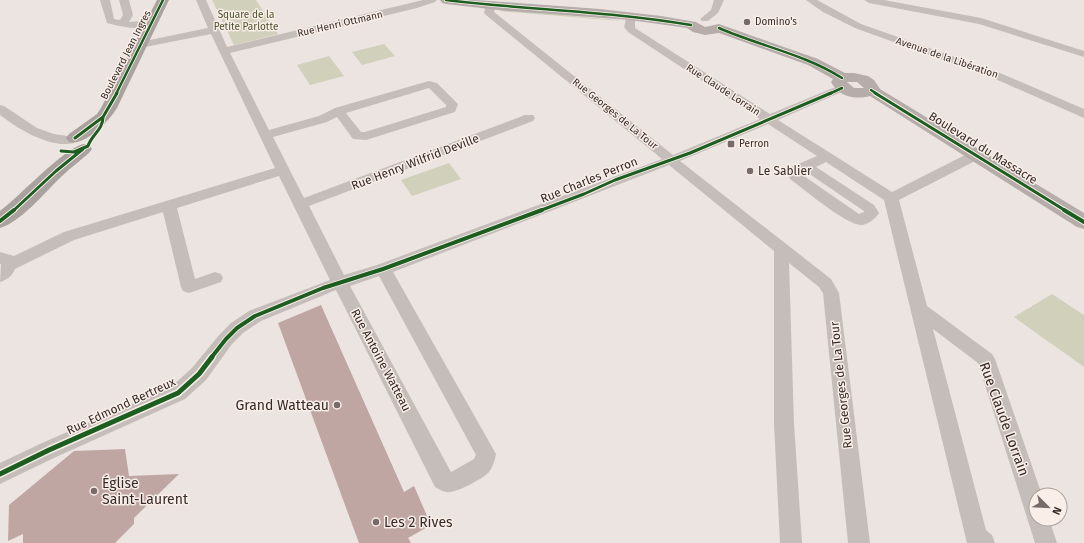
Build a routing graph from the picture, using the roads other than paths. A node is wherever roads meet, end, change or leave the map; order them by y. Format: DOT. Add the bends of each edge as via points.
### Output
graph roads {
  1 [pos="105,0"];
  2 [pos="124,0"];
  3 [pos="163,0"];
  4 [pos="201,0"];
  5 [pos="432,0"];
  6 [pos="446,0"];
  7 [pos="719,0"];
  8 [pos="811,0"];
  9 [pos="869,0"];
  10 [pos="491,6"];
  11 [pos="630,17"];
  12 [pos="705,19"];
  13 [pos="152,22"];
  14 [pos="123,24"];
  15 [pos="692,25"];
  16 [pos="719,28"];
  17 [pos="214,30"];
  18 [pos="140,45"];
  19 [pos="224,51"];
  20 [pos="1084,54"];
  21 [pos="842,83"];
  22 [pos="0,109"];
  23 [pos="339,111"];
  24 [pos="1084,114"];
  25 [pos="529,118"];
  26 [pos="768,120"];
  27 [pos="266,135"];
  28 [pos="73,145"];
  29 [pos="976,155"];
  30 [pos="827,157"];
  31 [pos="671,160"];
  32 [pos="806,166"];
  33 [pos="283,170"];
  34 [pos="891,198"];
  35 [pos="301,204"];
  36 [pos="168,205"];
  37 [pos="2,220"];
  38 [pos="1084,222"];
  39 [pos="782,250"];
  40 [pos="2,264"];
  41 [pos="383,269"];
  42 [pos="215,278"];
  43 [pos="341,283"];
  44 [pos="918,309"];
  45 [pos="0,474"];
  46 [pos="1028,487"];
  47 [pos="1041,527"];
  48 [pos="790,543"];
  49 [pos="859,543"];
  50 [pos="984,543"];
  51 [pos="1046,543"];
  1 -- 14 [label="street" via="110,21"];
  2 -- 14 [label="street" via="128,15"];
  3 -- 13 [label="main road, Boulevard Jean Ingres"];
  4 -- 17 [label="street, Rue Antoine Watteau"];
  5 -- 19 [label="street, Rue Henri Ottmann"];
  6 -- 10 [label="main road"];
  7 -- 12 [label="street" via="715,11"];
  8 -- 24 [label="street, Avenue de la Libération" via="866,29 990,73"];
  9 -- 20 [label="street" via="981,21"];
  10 -- 11 [label="main road"];
  10 -- 31 [label="street, Rue Georges de La Tour" via="489,13"];
  11 -- 15 [label="main road"];
  11 -- 26 [label="street, Rue Claude Lorrain" via="631,30"];
  12 -- 15 [label="main road" via="694,20"];
  12 -- 16 [label="main road" via="716,22"];
  13 -- 14 [label="street" via="136,26"];
  13 -- 18 [label="main road, Boulevard Jean Ingres"];
  15 -- 16 [label="main road" via="699,30 707,31"];
  16 -- 21 [label="main road" via="832,71"];
  17 -- 18 [label="street"];
  17 -- 19 [label="street, Rue Antoine Watteau"];
  18 -- 28 [label="main road, Boulevard Jean Ingres" via="103,117 103,124"];
  19 -- 27 [label="street, Rue Antoine Watteau"];
  21 -- 26 [label="street, Rue Charles Perron"];
  21 -- 29 [label="main road, Boulevard du Massacre" via="857,93 871,90"];
  22 -- 28 [label="street" via="39,134 40,140 45,144"];
  23 -- 23 [label="street" via="357,136 366,136 451,109 452,104 429,84"];
  23 -- 27 [label="street" via="323,120"];
  25 -- 35 [label="street, Rue Henry Wilfrid Deville"];
  26 -- 30 [label="street, Rue Claude Lorrain"];
  26 -- 31 [label="street, Rue Charles Perron"];
  27 -- 33 [label="street, Rue Antoine Watteau"];
  28 -- 37 [label="main road, Boulevard Jean Ingres" via="56,171"];
  29 -- 34 [label="street"];
  29 -- 38 [label="main road, Boulevard du Massacre"];
  30 -- 32 [label="street"];
  30 -- 34 [label="street, Rue Claude Lorrain"];
  31 -- 39 [label="street, Rue Georges de La Tour"];
  31 -- 41 [label="street, Rue Charles Perron"];
  32 -- 32 [label="street" via="794,171 794,176 854,218 862,220 872,213 869,208"];
  33 -- 35 [label="street, Rue Antoine Watteau"];
  33 -- 36 [label="street"];
  34 -- 44 [label="street"];
  35 -- 43 [label="street, Rue Antoine Watteau"];
  36 -- 40 [label="street" via="69,236"];
  36 -- 42 [label="street" via="189,287"];
  39 -- 48 [label="street" via="784,424"];
  39 -- 49 [label="street, Rue Georges de La Tour" via="825,283 831,293"];
  41 -- 43 [label="street, Rue Charles Perron"];
  41 -- 43 [label="street, Rue Antoine Watteau" via="486,454 481,466 453,482 443,480"];
  43 -- 45 [label="street, Rue Edmond Bertreux" via="245,321 226,339 199,374 178,393"];
  44 -- 46 [label="street, Rue Claude Lorrain" via="986,359"];
  44 -- 50 [label="street" via="976,537"];
  47 -- 51 [label="street"];
}
